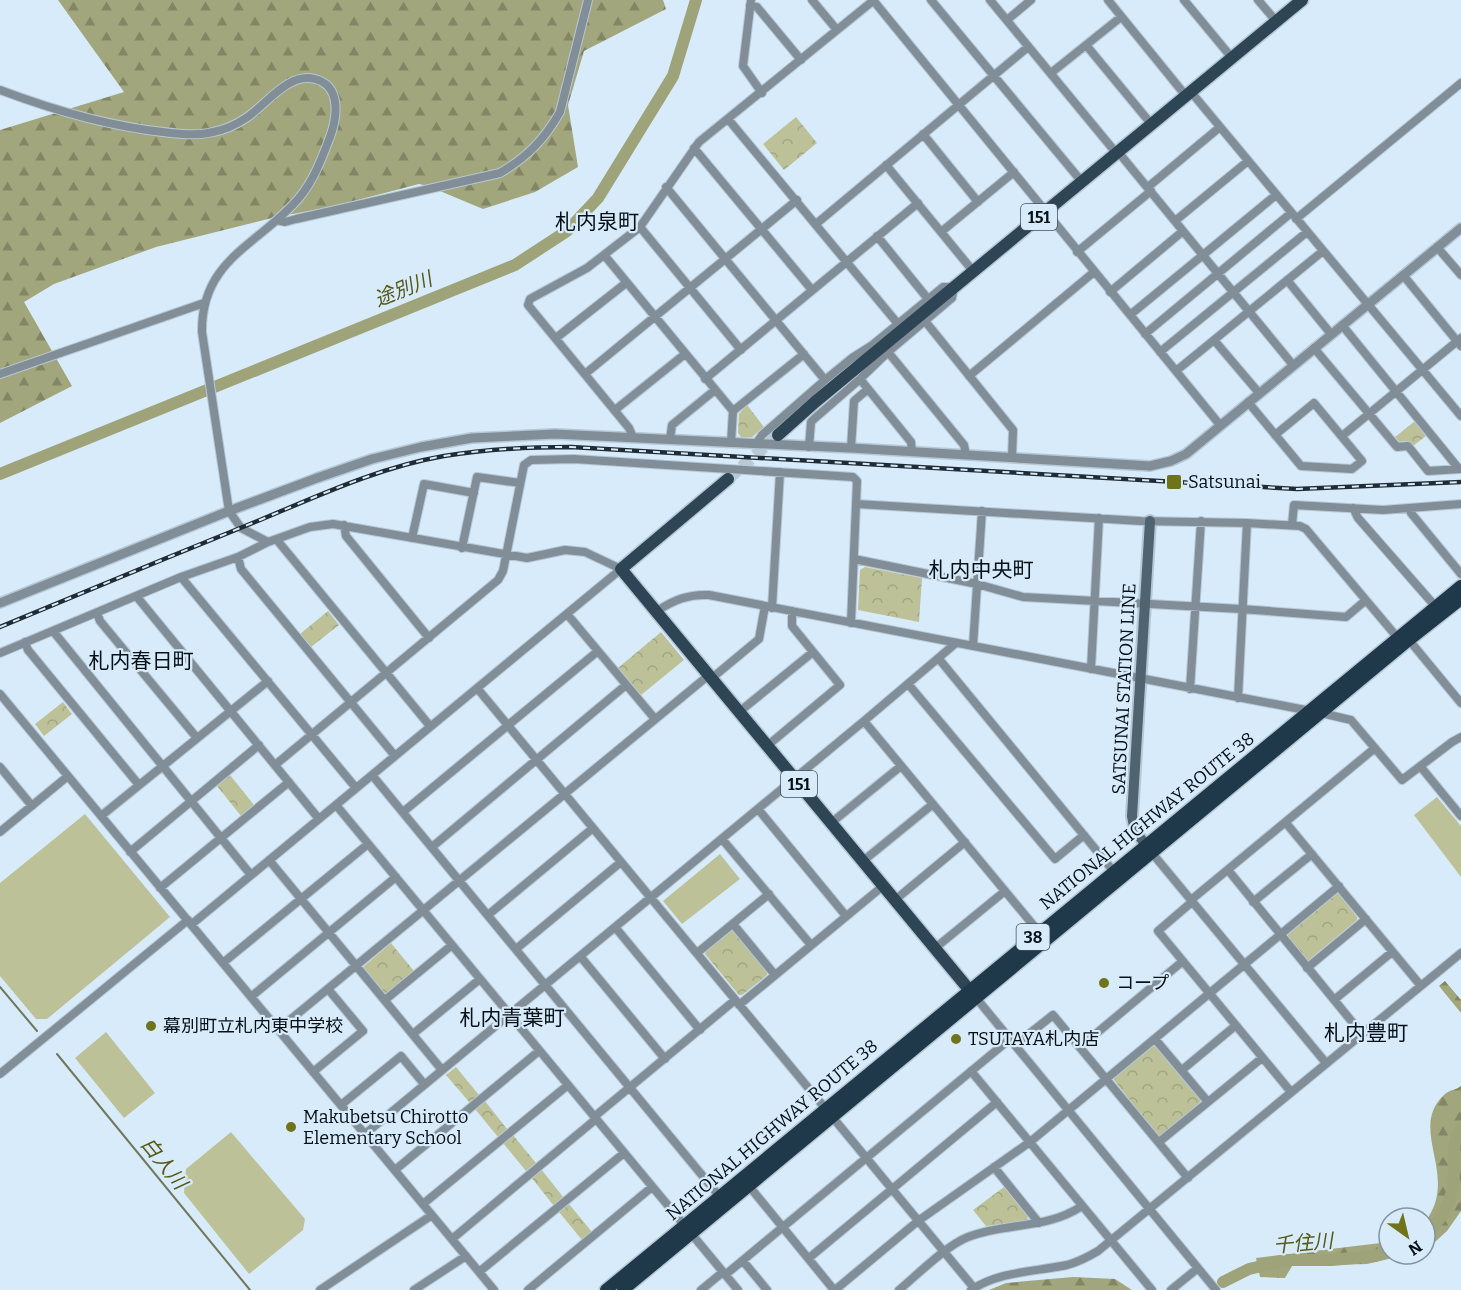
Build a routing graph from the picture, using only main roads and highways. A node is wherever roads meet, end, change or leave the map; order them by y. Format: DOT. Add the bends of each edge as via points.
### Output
graph roads {
  1 [pos="1302,0"];
  2 [pos="778,435"];
  3 [pos="728,479"];
  4 [pos="1150,521"];
  5 [pos="1461,586"];
  6 [pos="1461,599"];
  7 [pos="1403,639"];
  8 [pos="1149,849"];
  9 [pos="1117,875"];
  10 [pos="973,994"];
  11 [pos="829,1113"];
  12 [pos="688,1230"];
  13 [pos="627,1289"];
  14 [pos="606,1290"];
  1 -- 2 [label="main road, 151"];
  3 -- 10 [label="main road, 151" via="621,569"];
  4 -- 8 [label="main road, SATSUNAI STATION LINE" via="1132,816 1135,831"];
  5 -- 7 [label="highway, NATIONAL HIGHWAY ROUTE 38 / 38"];
  6 -- 7 [label="highway, NATIONAL HIGHWAY ROUTE 38 / 38"];
  7 -- 8 [label="highway, NATIONAL HIGHWAY ROUTE 38 / 38" via="1308,711"];
  7 -- 8 [label="highway, NATIONAL HIGHWAY ROUTE 38 / 38" via="1322,713"];
  8 -- 9 [label="highway, NATIONAL HIGHWAY ROUTE 38 / 38"];
  9 -- 10 [label="highway, NATIONAL HIGHWAY ROUTE 38 / 38"];
  9 -- 10 [label="highway, NATIONAL HIGHWAY ROUTE 38 / 38" via="1039,933"];
  10 -- 11 [label="highway, NATIONAL HIGHWAY ROUTE 38 / 38"];
  11 -- 12 [label="highway, NATIONAL HIGHWAY ROUTE 38 / 38" via="749,1186"];
  11 -- 12 [label="highway, NATIONAL HIGHWAY ROUTE 38 / 38" via="720,1197"];
  12 -- 13 [label="highway, NATIONAL HIGHWAY ROUTE 38 / 38"];
  12 -- 14 [label="highway, NATIONAL HIGHWAY ROUTE 38 / 38"];
}
